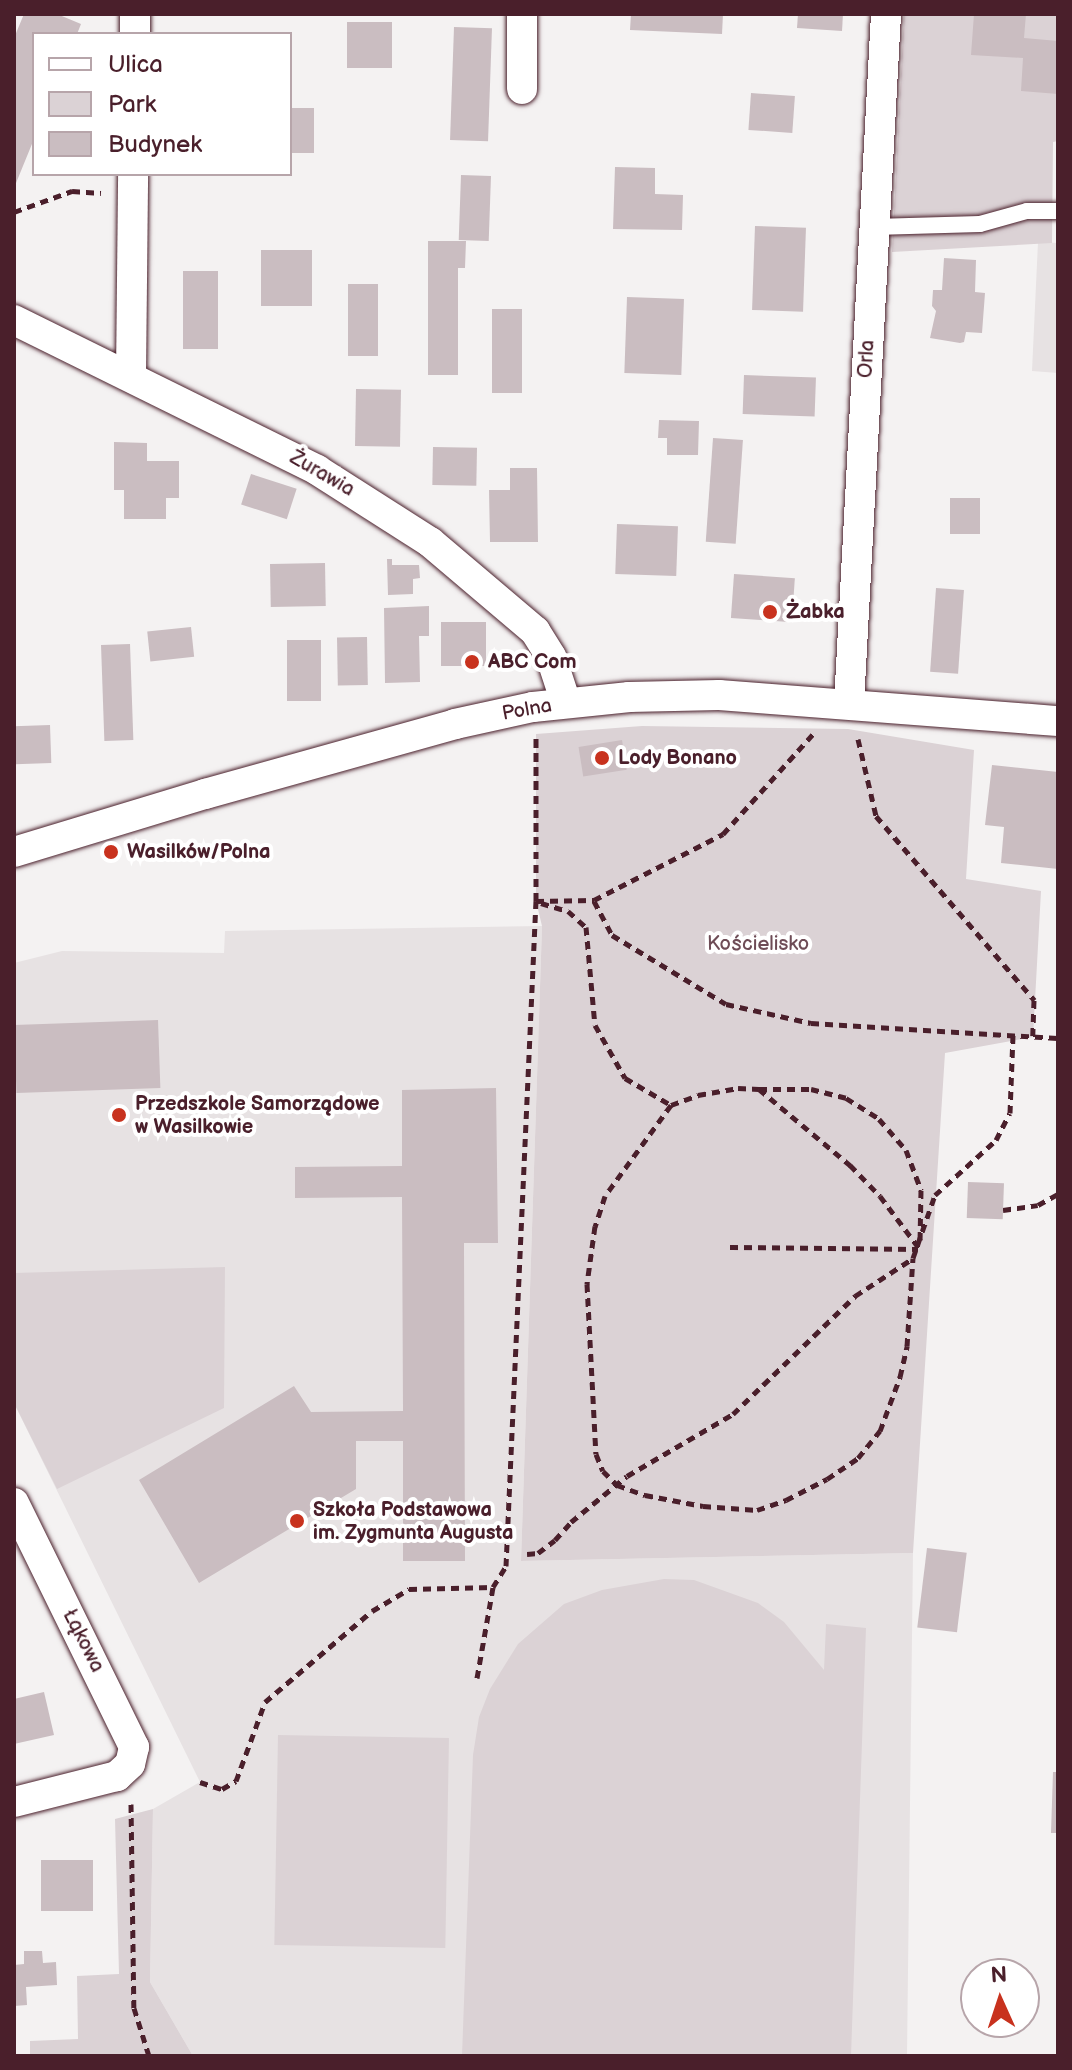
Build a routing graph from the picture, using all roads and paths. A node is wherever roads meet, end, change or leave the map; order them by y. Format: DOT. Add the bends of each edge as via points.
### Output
graph roads {
  1 [pos="522,14"];
  2 [pos="886,14"];
  3 [pos="522,89"];
  4 [pos="133,185"];
  5 [pos="1058,211"];
  6 [pos="14,212"];
  7 [pos="874,227"];
  8 [pos="14,320"];
  9 [pos="131,376"];
  10 [pos="566,703"];
  11 [pos="849,704"];
  12 [pos="496,715"];
  13 [pos="1058,721"];
  14 [pos="825,724"];
  15 [pos="854,735"];
  16 [pos="14,852"];
  17 [pos="594,900"];
  18 [pos="536,901"];
  19 [pos="1013,1035"];
  20 [pos="1033,1037"];
  21 [pos="1058,1038"];
  22 [pos="759,1089"];
  23 [pos="671,1105"];
  24 [pos="1058,1194"];
  25 [pos="1003,1210"];
  26 [pos="730,1247"];
  27 [pos="919,1249"];
  28 [pos="913,1258"];
  29 [pos="617,1485"];
  30 [pos="14,1503"];
  31 [pos="527,1554"];
  32 [pos="493,1587"];
  33 [pos="477,1678"];
  34 [pos="117,1776"];
  35 [pos="200,1782"];
  36 [pos="14,1802"];
  37 [pos="149,2056"];
  1 -- 3 [label="street"];
  2 -- 7 [label="street, Orla"];
  4 -- 6 [label="path" via="72,191"];
  4 -- 9 [label="street"];
  5 -- 7 [label="lane" via="1027,211 980,224"];
  7 -- 11 [label="street, Orla"];
  8 -- 9 [label="street, Żurawia"];
  9 -- 10 [label="street, Żurawia" via="317,470 430,542 535,631 551,657"];
  10 -- 11 [label="street, Polna" via="679,694"];
  10 -- 12 [label="street, Polna"];
  11 -- 13 [label="street, Polna"];
  12 -- 16 [label="street, Polna"];
  12 -- 18 [label="path" via="498,738 536,734"];
  14 -- 17 [label="path" via="723,834"];
  15 -- 20 [label="path" via="860,740 876,816 1034,1000"];
  17 -- 18 [label="path"];
  17 -- 19 [label="path" via="612,935 726,1004 811,1023"];
  18 -- 23 [label="path" via="568,911 586,927 595,1025 625,1078"];
  18 -- 32 [label="path" via="506,1566"];
  19 -- 20 [label="path"];
  19 -- 27 [label="path" via="1010,1113 996,1140 935,1195"];
  20 -- 21 [label="path"];
  22 -- 23 [label="path" via="698,1095"];
  22 -- 27 [label="path" via="850,1165"];
  22 -- 27 [label="path" via="811,1089 846,1098 879,1119 906,1150 921,1190"];
  23 -- 29 [label="path" via="605,1196 590,1256 596,1454"];
  24 -- 25 [label="path" via="1038,1205"];
  26 -- 27 [label="path"];
  27 -- 28 [label="path"];
  28 -- 29 [label="path" via="855,1296 733,1414"];
  28 -- 29 [label="path" via="900,1377 880,1431 858,1458 808,1490 757,1510 703,1506"];
  29 -- 31 [label="path" via="555,1540 538,1553"];
  30 -- 34 [label="street, Łąkowa" via="132,1739 130,1764"];
  32 -- 33 [label="path"];
  32 -- 35 [label="path" via="409,1589 372,1611 265,1702 236,1781 222,1789"];
  34 -- 36 [label="street"];
  34 -- 37 [label="path" via="131,1795 134,2008"];
}
